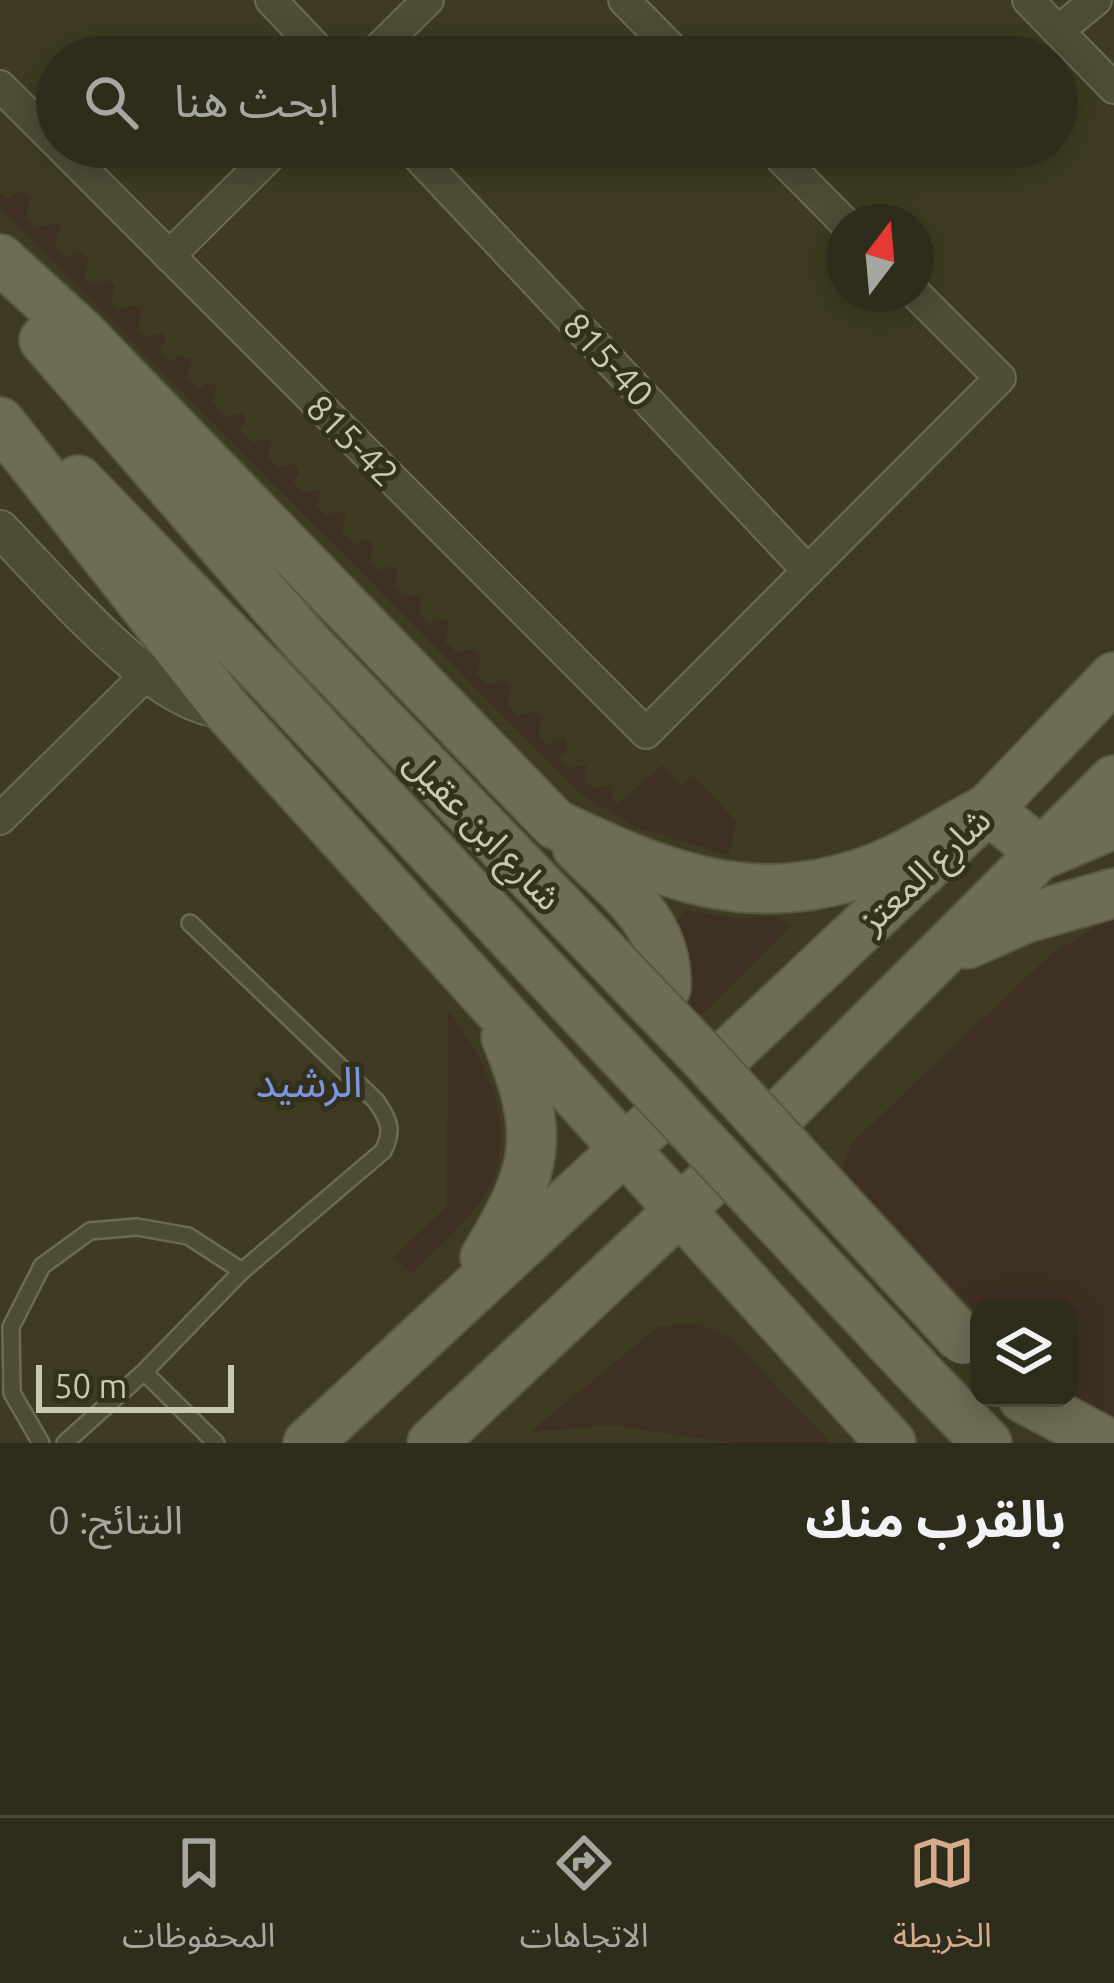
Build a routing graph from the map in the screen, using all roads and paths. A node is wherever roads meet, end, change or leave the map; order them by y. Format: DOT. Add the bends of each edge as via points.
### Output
graph roads {
  1 [pos="271,0"];
  2 [pos="428,0"];
  3 [pos="624,0"];
  4 [pos="1028,0"];
  5 [pos="1096,0"];
  6 [pos="1058,31"];
  7 [pos="305,36"];
  8 [pos="391,36"];
  9 [pos="659,36"];
  10 [pos="1063,36"];
  11 [pos="1078,51"];
  12 [pos="0,86"];
  13 [pos="1114,88"];
  14 [pos="36,122"];
  15 [pos="82,168"];
  16 [pos="258,168"];
  17 [pos="430,168"];
  18 [pos="791,168"];
  19 [pos="826,204"];
  20 [pos="169,256"];
  21 [pos="0,259"];
  22 [pos="0,291"];
  23 [pos="934,312"];
  24 [pos="0,398"];
  25 [pos="0,422"];
  26 [pos="0,529"];
  27 [pos="808,571"];
  28 [pos="146,675"];
  29 [pos="1114,677"];
  30 [pos="226,710"];
  31 [pos="1114,781"];
  32 [pos="988,808"];
  33 [pos="0,819"];
  34 [pos="555,824"];
  35 [pos="1114,824"];
  36 [pos="1043,854"];
  37 [pos="1114,893"];
  38 [pos="190,923"];
  39 [pos="946,953"];
  40 [pos="666,988"];
  41 [pos="495,1010"];
  42 [pos="597,1052"];
  43 [pos="728,1054"];
  44 [pos="782,1113"];
  45 [pos="658,1117"];
  46 [pos="621,1151"];
  47 [pos="715,1177"];
  48 [pos="678,1213"];
  49 [pos="242,1271"];
  50 [pos="455,1306"];
  51 [pos="970,1348"];
  52 [pos="144,1372"];
  53 [pos="1028,1407"];
  54 [pos="1038,1407"];
  55 [pos="40,1443"];
  56 [pos="65,1443"];
  57 [pos="216,1443"];
  58 [pos="308,1443"];
  59 [pos="432,1443"];
  60 [pos="891,1443"];
  61 [pos="987,1443"];
  62 [pos="1060,1443"];
  63 [pos="1108,1443"];
  1 -- 7 [label="street"];
  2 -- 8 [label="street"];
  3 -- 9 [label="street"];
  4 -- 6 [label="street"];
  5 -- 6 [label="street"];
  6 -- 10 [label="street"];
  11 -- 13 [label="street"];
  12 -- 14 [label="street, 815-42"];
  15 -- 20 [label="street, 815-42"];
  16 -- 20 [label="street"];
  17 -- 27 [label="street, 815-40"];
  18 -- 19 [label="street"];
  20 -- 27 [label="street, 815-42" via="646,733"];
  21 -- 34 [label="main road"];
  22 -- 51 [label="main road, شارع ابن عقيل, bridge" via="308,644"];
  23 -- 27 [label="street" via="1000,378"];
  24 -- 61 [label="main road, شارع ابن عقيل, bridge"];
  25 -- 30 [label="main road"];
  26 -- 28 [label="street"];
  28 -- 30 [label="street" via="192,705"];
  28 -- 33 [label="street"];
  29 -- 32 [label="main road, شارع المعتز"];
  30 -- 41 [label="main road"];
  31 -- 36 [label="main road, شارع المعتز"];
  32 -- 34 [label="main road" via="868,871 759,890 650,870"];
  32 -- 36 [label="main road"];
  32 -- 43 [label="main road, شارع المعتز"];
  34 -- 40 [label="main road" via="652,923 667,956"];
  35 -- 36 [label="main road"];
  36 -- 39 [label="main road, شارع المعتز"];
  37 -- 39 [label="main road" via="1026,918"];
  38 -- 49 [label="lane" via="389,1120 383,1151"];
  39 -- 44 [label="main road, شارع المعتز"];
  41 -- 42 [label="main road" via="566,1052"];
  41 -- 46 [label="main road"];
  41 -- 50 [label="main road" via="526,1087 532,1150 526,1186"];
  45 -- 46 [label="main road"];
  46 -- 48 [label="main road"];
  46 -- 50 [label="main road"];
  47 -- 48 [label="main road"];
  48 -- 59 [label="main road"];
  48 -- 60 [label="main road"];
  49 -- 52 [label="lane"];
  49 -- 55 [label="lane" via="188,1236 137,1226 90,1231 42,1266 10,1328 12,1393"];
  50 -- 58 [label="main road"];
  52 -- 56 [label="lane"];
  52 -- 57 [label="lane"];
  53 -- 62 [label="main road"];
  54 -- 63 [label="main road"];
}
